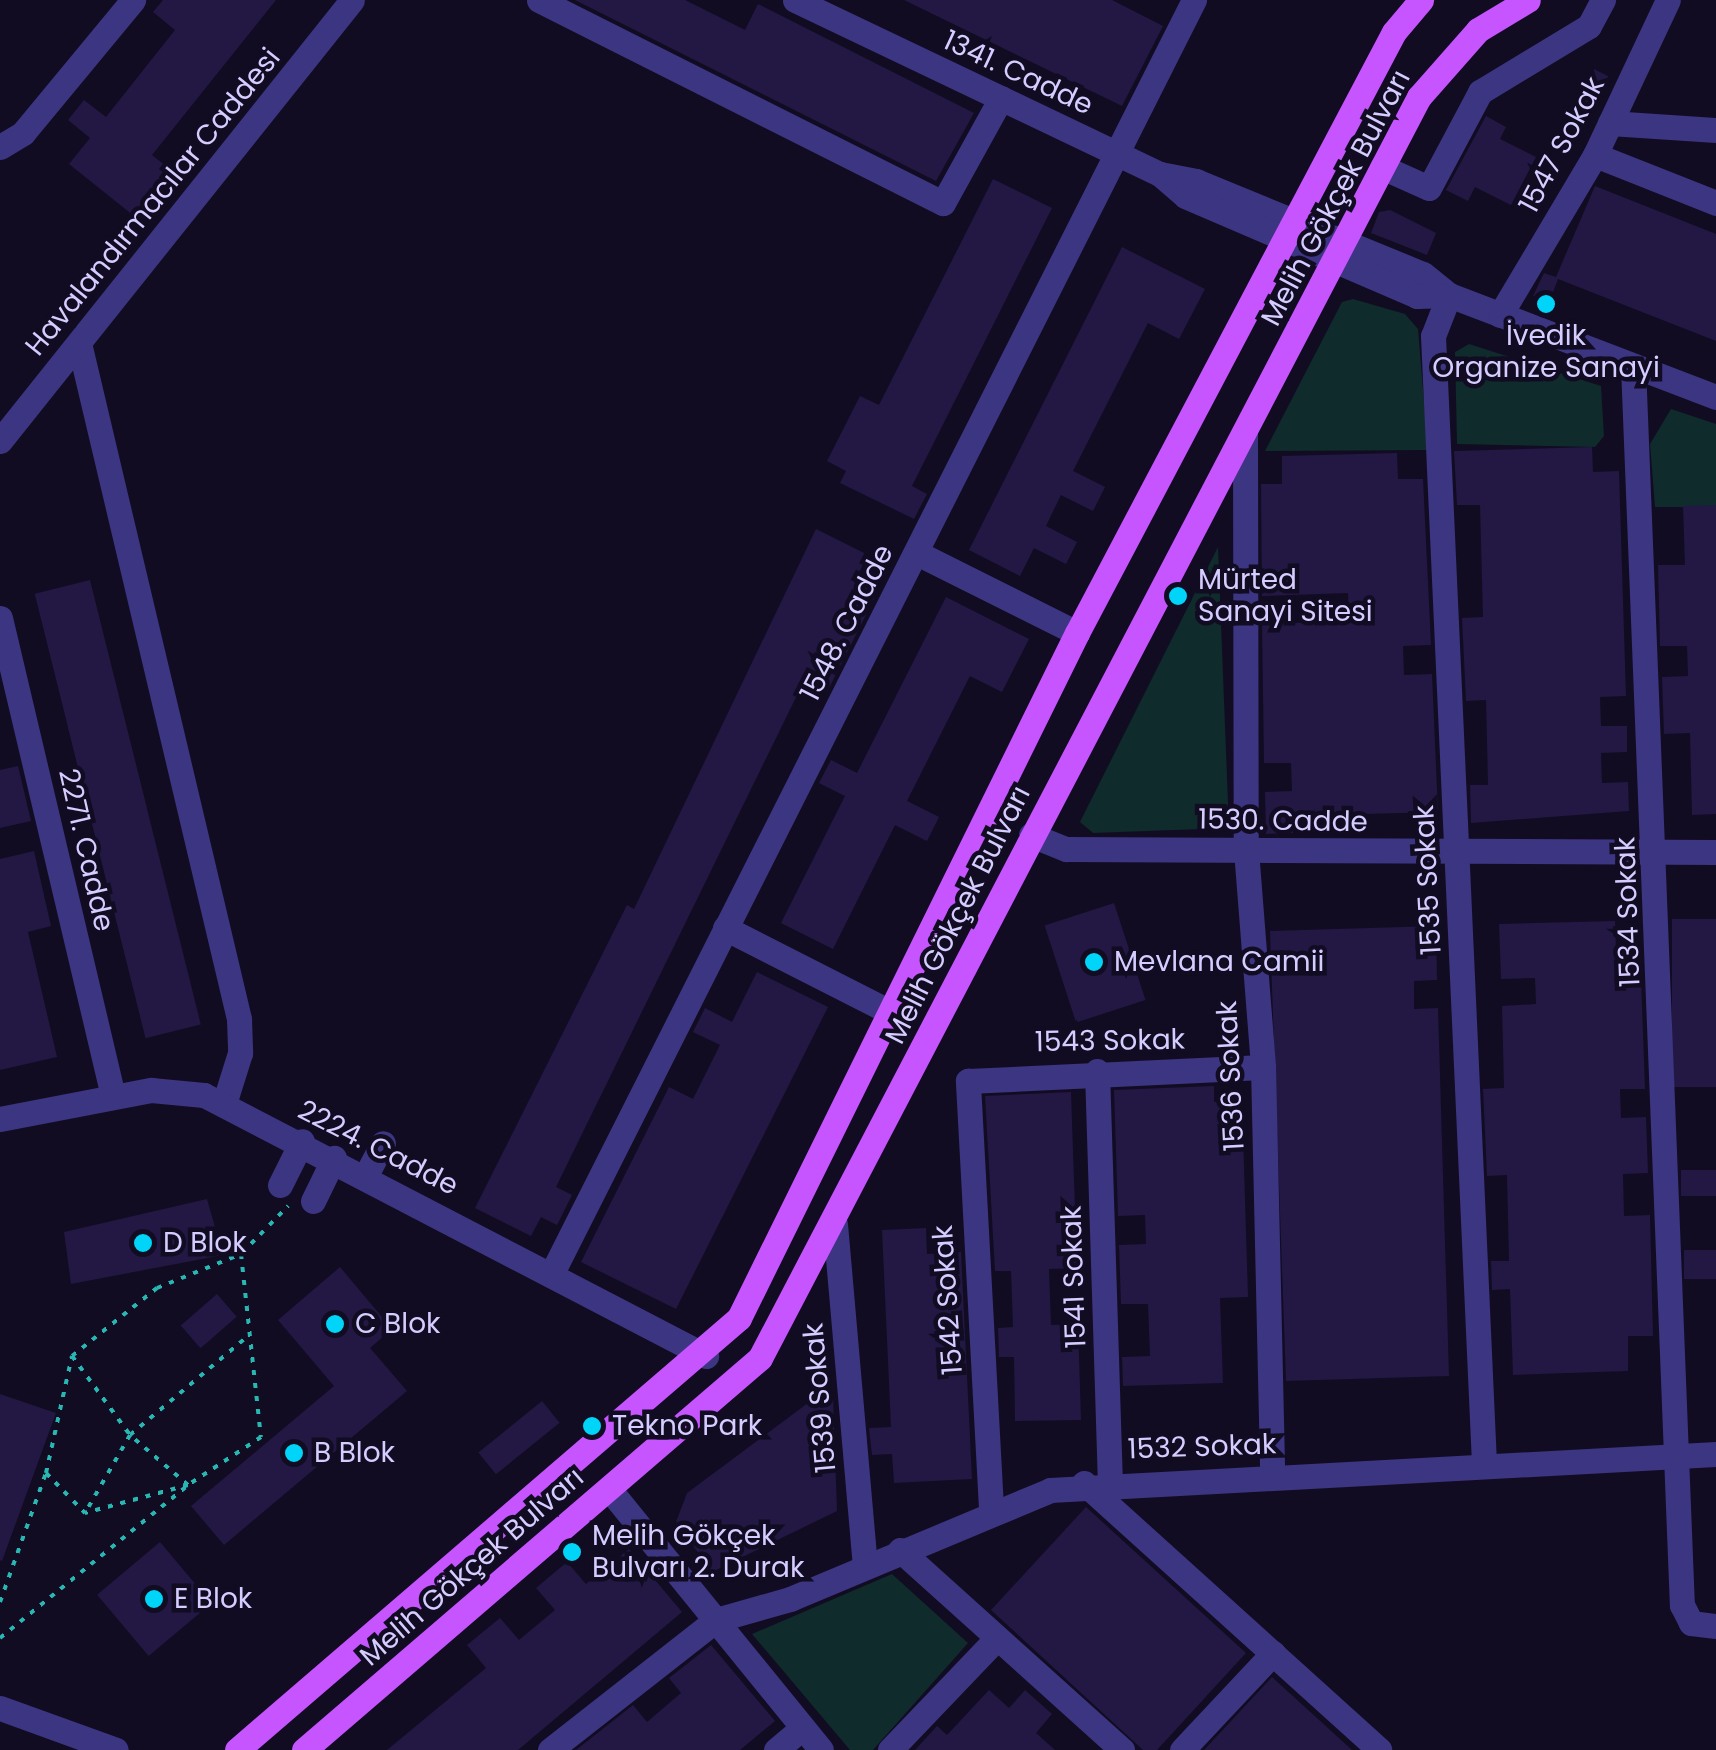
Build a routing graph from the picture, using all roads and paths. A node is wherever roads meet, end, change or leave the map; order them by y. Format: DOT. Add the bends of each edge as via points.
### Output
graph roads {
  1 [pos="133,0"];
  2 [pos="352,0"];
  3 [pos="539,0"];
  4 [pos="795,0"];
  5 [pos="1194,0"];
  6 [pos="1421,0"];
  7 [pos="1528,0"];
  8 [pos="1603,0"];
  9 [pos="1668,0"];
  10 [pos="842,10"];
  11 [pos="1001,98"];
  12 [pos="1610,123"];
  13 [pos="1716,130"];
  14 [pos="0,147"];
  15 [pos="1116,153"];
  16 [pos="1596,155"];
  17 [pos="1382,166"];
  18 [pos="1716,203"];
  19 [pos="1288,230"];
  20 [pos="1338,251"];
  21 [pos="1449,295"];
  22 [pos="1500,315"];
  23 [pos="78,342"];
  24 [pos="1633,366"];
  25 [pos="1716,397"];
  26 [pos="1244,435"];
  27 [pos="0,441"];
  28 [pos="917,553"];
  29 [pos="0,618"];
  30 [pos="1078,633"];
  31 [pos="1031,835"];
  32 [pos="1246,850"];
  33 [pos="1656,852"];
  34 [pos="1716,852"];
  35 [pos="1457,853"];
  36 [pos="725,928"];
  37 [pos="894,1014"];
  38 [pos="1263,1067"];
  39 [pos="1097,1071"];
  40 [pos="964,1088"];
  41 [pos="113,1096"];
  42 [pos="224,1104"];
  43 [pos="0,1119"];
  44 [pos="302,1141"];
  45 [pos="383,1143"];
  46 [pos="334,1158"];
  47 [pos="366,1174"];
  48 [pos="280,1186"];
  49 [pos="312,1201"];
  50 [pos="835,1224"];
  51 [pos="552,1273"];
  52 [pos="248,1336"];
  53 [pos="72,1356"];
  54 [pos="706,1356"];
  55 [pos="130,1435"];
  56 [pos="1716,1454"];
  57 [pos="1677,1456"];
  58 [pos="1484,1466"];
  59 [pos="46,1473"];
  60 [pos="1272,1475"];
  61 [pos="1097,1481"];
  62 [pos="188,1485"];
  63 [pos="608,1489"];
  64 [pos="991,1508"];
  65 [pos="84,1513"];
  66 [pos="900,1550"];
  67 [pos="865,1566"];
  68 [pos="0,1602"];
  69 [pos="716,1620"];
  70 [pos="1716,1626"];
  71 [pos="0,1638"];
  72 [pos="994,1640"];
  73 [pos="1273,1654"];
  74 [pos="0,1708"];
  75 [pos="801,1728"];
  76 [pos="116,1750"];
  77 [pos="237,1750"];
  78 [pos="304,1750"];
  79 [pos="550,1750"];
  80 [pos="776,1750"];
  81 [pos="821,1750"];
  82 [pos="890,1750"];
  83 [pos="1122,1750"];
  84 [pos="1182,1750"];
  85 [pos="1379,1750"];
  1 -- 14 [label="street" via="22,133"];
  2 -- 23 [label="street, Havalandırmacılar Caddesi"];
  3 -- 11 [label="street" via="943,203"];
  4 -- 10 [label="street, 1341. Cadde"];
  5 -- 15 [label="street, 1548. Cadde"];
  6 -- 19 [label="main road, Melih Gökçek Bulvarı" via="1394,32"];
  7 -- 17 [label="main road, Melih Gökçek Bulvarı" via="1455,52"];
  8 -- 17 [label="street" via="1589,26 1480,92 1428,188"];
  9 -- 12 [label="street, 1547 Sokak"];
  10 -- 11 [label="street, 1341. Cadde"];
  11 -- 15 [label="street, 1341. Cadde"];
  12 -- 13 [label="street"];
  12 -- 16 [label="street, 1547 Sokak"];
  15 -- 19 [label="street, 1341. Cadde"];
  15 -- 28 [label="street, 1548. Cadde"];
  16 -- 18 [label="street"];
  16 -- 22 [label="street, 1547 Sokak"];
  17 -- 20 [label="main road, Melih Gökçek Bulvarı"];
  19 -- 20 [label="street, 1341. Cadde"];
  19 -- 30 [label="main road, Melih Gökçek Bulvarı"];
  20 -- 21 [label="street, 1341. Cadde"];
  20 -- 26 [label="main road, Melih Gökçek Bulvarı"];
  21 -- 22 [label="street, 1341. Cadde"];
  21 -- 35 [label="street, 1535 Sokak" via="1433,336"];
  22 -- 24 [label="street, 1341. Cadde"];
  23 -- 27 [label="street, Havalandırmacılar Caddesi"];
  23 -- 42 [label="street" via="239,1020 240,1053"];
  24 -- 25 [label="street, 1341. Cadde"];
  24 -- 33 [label="street, 1534 Sokak"];
  26 -- 31 [label="main road, Melih Gökçek Bulvarı"];
  26 -- 32 [label="street, 1536 Sokak"];
  28 -- 30 [label="street"];
  28 -- 36 [label="street, 1548. Cadde"];
  29 -- 41 [label="street, 2271. Cadde"];
  30 -- 37 [label="main road, Melih Gökçek Bulvarı"];
  31 -- 32 [label="street, 1530. Cadde" via="1066,849"];
  31 -- 50 [label="main road, Melih Gökçek Bulvarı"];
  32 -- 35 [label="street, 1530. Cadde"];
  32 -- 38 [label="street, 1536 Sokak"];
  33 -- 34 [label="street, 1530. Cadde"];
  33 -- 35 [label="street, 1530. Cadde"];
  33 -- 57 [label="street, 1534 Sokak"];
  35 -- 58 [label="street, 1535 Sokak"];
  36 -- 37 [label="street"];
  36 -- 51 [label="street, 1548. Cadde"];
  37 -- 54 [label="main road, Melih Gökçek Bulvarı" via="739,1318"];
  38 -- 39 [label="street, 1543 Sokak"];
  38 -- 60 [label="street, 1536 Sokak"];
  39 -- 40 [label="street, 1543 Sokak" via="980,1074"];
  39 -- 61 [label="street, 1541 Sokak"];
  40 -- 64 [label="street, 1542 Sokak"];
  41 -- 42 [label="street, 2224. Cadde" via="179,1089"];
  41 -- 43 [label="street, 2224. Cadde"];
  42 -- 44 [label="street, 2224. Cadde"];
  44 -- 46 [label="street, 2224. Cadde"];
  44 -- 48 [label="street"];
  45 -- 47 [label="street"];
  46 -- 47 [label="street, 2224. Cadde"];
  46 -- 49 [label="street"];
  47 -- 51 [label="street, 2224. Cadde"];
  50 -- 63 [label="main road, Melih Gökçek Bulvarı" via="760,1358"];
  50 -- 67 [label="street, 1539 Sokak"];
  51 -- 54 [label="street, 2224. Cadde"];
  52 -- 53 [label="path" via="241,1254 157,1288"];
  52 -- 55 [label="path"];
  52 -- 62 [label="path" via="260,1437"];
  53 -- 55 [label="path"];
  53 -- 59 [label="path"];
  54 -- 77 [label="main road, Melih Gökçek Bulvarı"];
  55 -- 62 [label="path"];
  55 -- 65 [label="path"];
  56 -- 57 [label="street, 1532 Sokak"];
  57 -- 58 [label="street, 1532 Sokak"];
  57 -- 70 [label="street, 1534 Sokak" via="1683,1612 1696,1625"];
  58 -- 60 [label="street, 1532 Sokak"];
  59 -- 65 [label="path"];
  59 -- 68 [label="path"];
  60 -- 61 [label="street, 1532 Sokak"];
  61 -- 64 [label="street, 1532 Sokak"];
  61 -- 73 [label="street"];
  62 -- 65 [label="path"];
  62 -- 71 [label="path"];
  63 -- 69 [label="street"];
  63 -- 78 [label="main road, Melih Gökçek Bulvarı"];
  64 -- 66 [label="street, 1532 Sokak"];
  66 -- 67 [label="street, 1532 Sokak"];
  66 -- 72 [label="street"];
  67 -- 69 [label="street, 1532 Sokak"];
  69 -- 75 [label="street"];
  69 -- 79 [label="street, 1532 Sokak"];
  72 -- 82 [label="street"];
  72 -- 83 [label="street"];
  73 -- 84 [label="street"];
  73 -- 85 [label="street"];
  74 -- 76 [label="street"];
  75 -- 80 [label="street"];
  75 -- 81 [label="street"];
}
